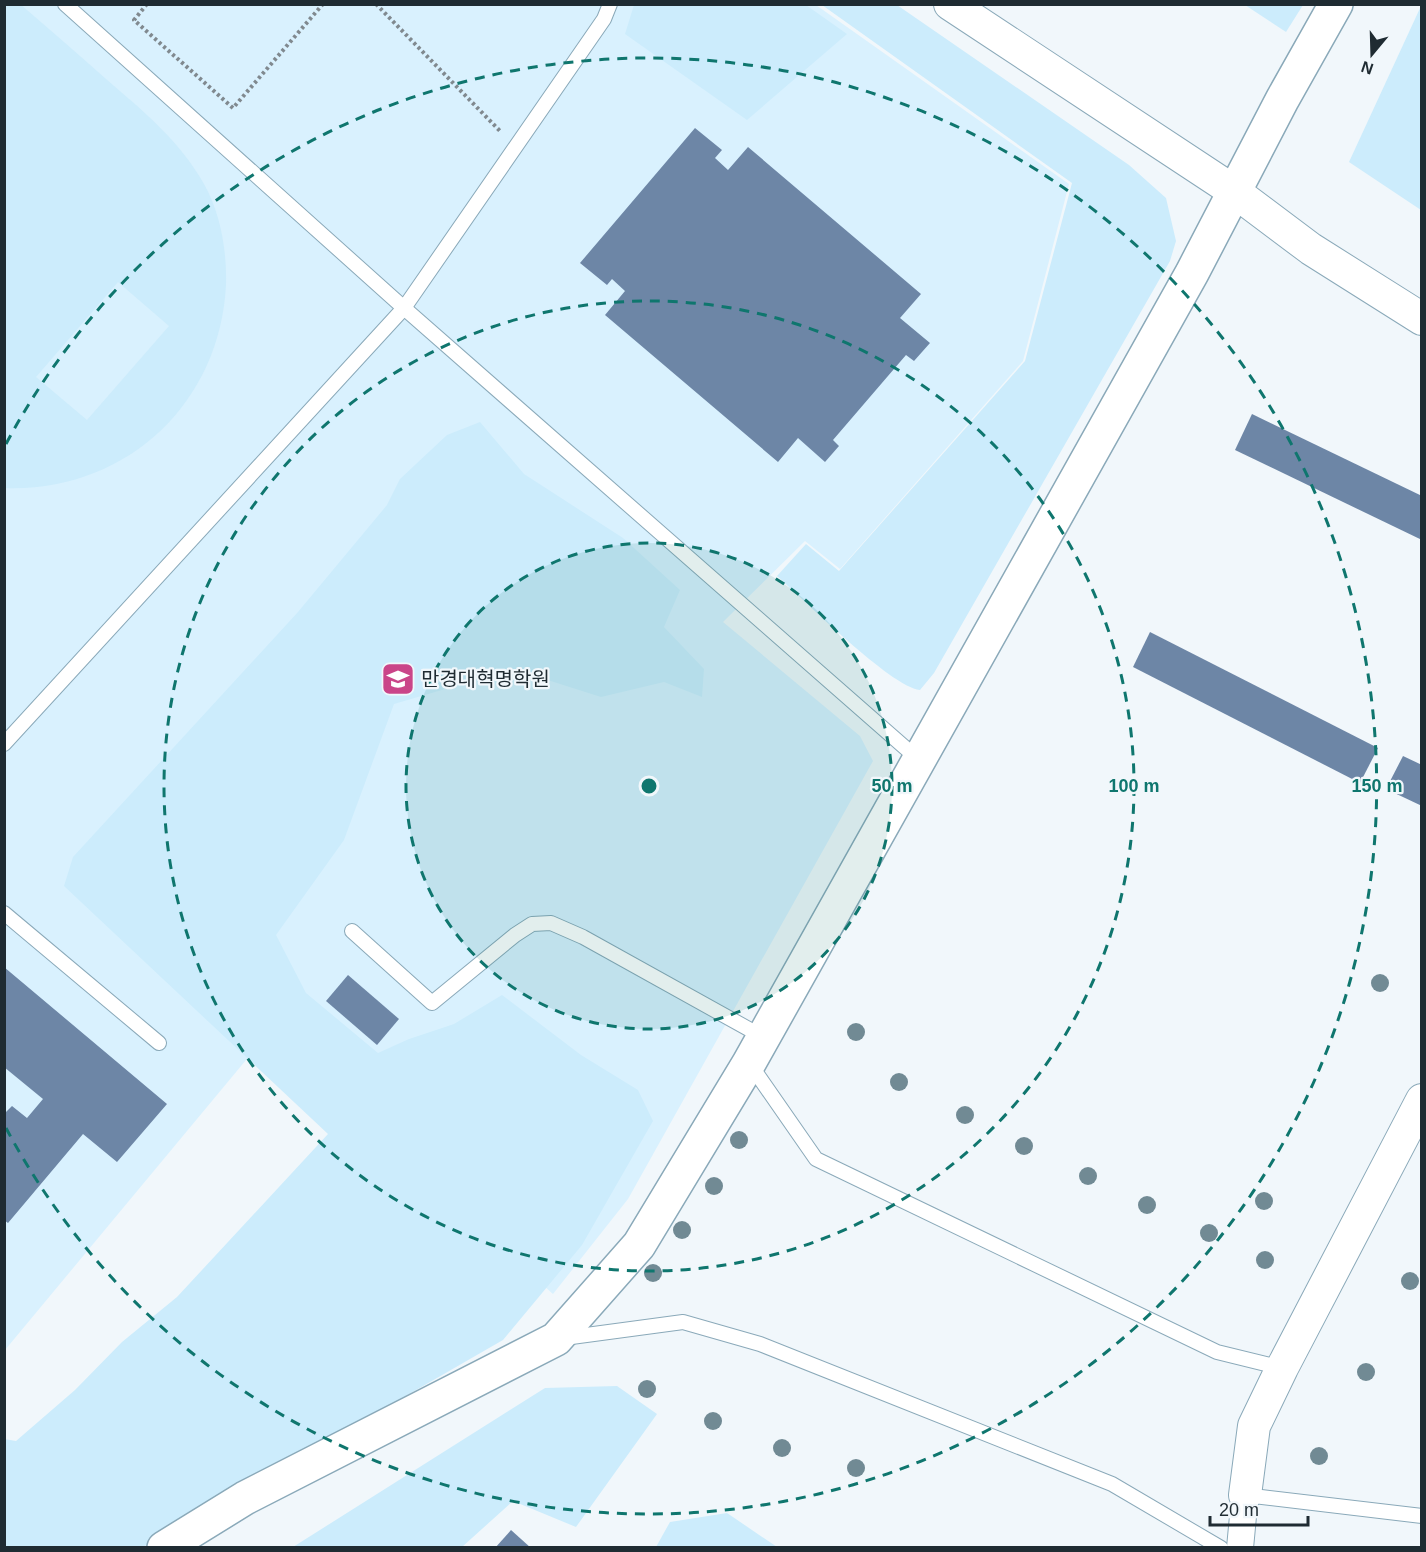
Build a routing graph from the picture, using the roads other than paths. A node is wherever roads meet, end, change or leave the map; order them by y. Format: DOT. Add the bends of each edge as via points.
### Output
graph roads {
  1 [pos="65,4"];
  2 [pos="610,4"];
  3 [pos="950,4"];
  4 [pos="1336,4"];
  5 [pos="1235,192"];
  6 [pos="404,308"];
  7 [pos="1422,319"];
  8 [pos="4,744"];
  9 [pos="918,759"];
  10 [pos="4,913"];
  11 [pos="352,931"];
  12 [pos="159,1043"];
  13 [pos="756,1050"];
  14 [pos="1422,1100"];
  15 [pos="556,1339"];
  16 [pos="1281,1368"];
  17 [pos="1245,1495"];
  18 [pos="1422,1516"];
  19 [pos="164,1548"];
  20 [pos="1221,1548"];
  21 [pos="1240,1548"];
  1 -- 6 [label="lane"];
  2 -- 6 [label="lane" via="604,19"];
  3 -- 5 [label="street"];
  4 -- 5 [label="main road"];
  5 -- 7 [label="street" via="1311,249"];
  5 -- 9 [label="main road"];
  6 -- 8 [label="lane"];
  6 -- 9 [label="lane"];
  9 -- 13 [label="main road"];
  10 -- 12 [label="lane"];
  11 -- 13 [label="lane" via="432,1003 515,935 532,924 550,923 583,937"];
  13 -- 15 [label="main road" via="639,1245"];
  13 -- 16 [label="lane" via="816,1159 1217,1352"];
  14 -- 16 [label="street"];
  15 -- 19 [label="main road" via="245,1498"];
  15 -- 20 [label="lane" via="683,1322 760,1344 1112,1484"];
  16 -- 17 [label="street" via="1254,1426"];
  17 -- 18 [label="lane"];
  17 -- 21 [label="street"];
}
